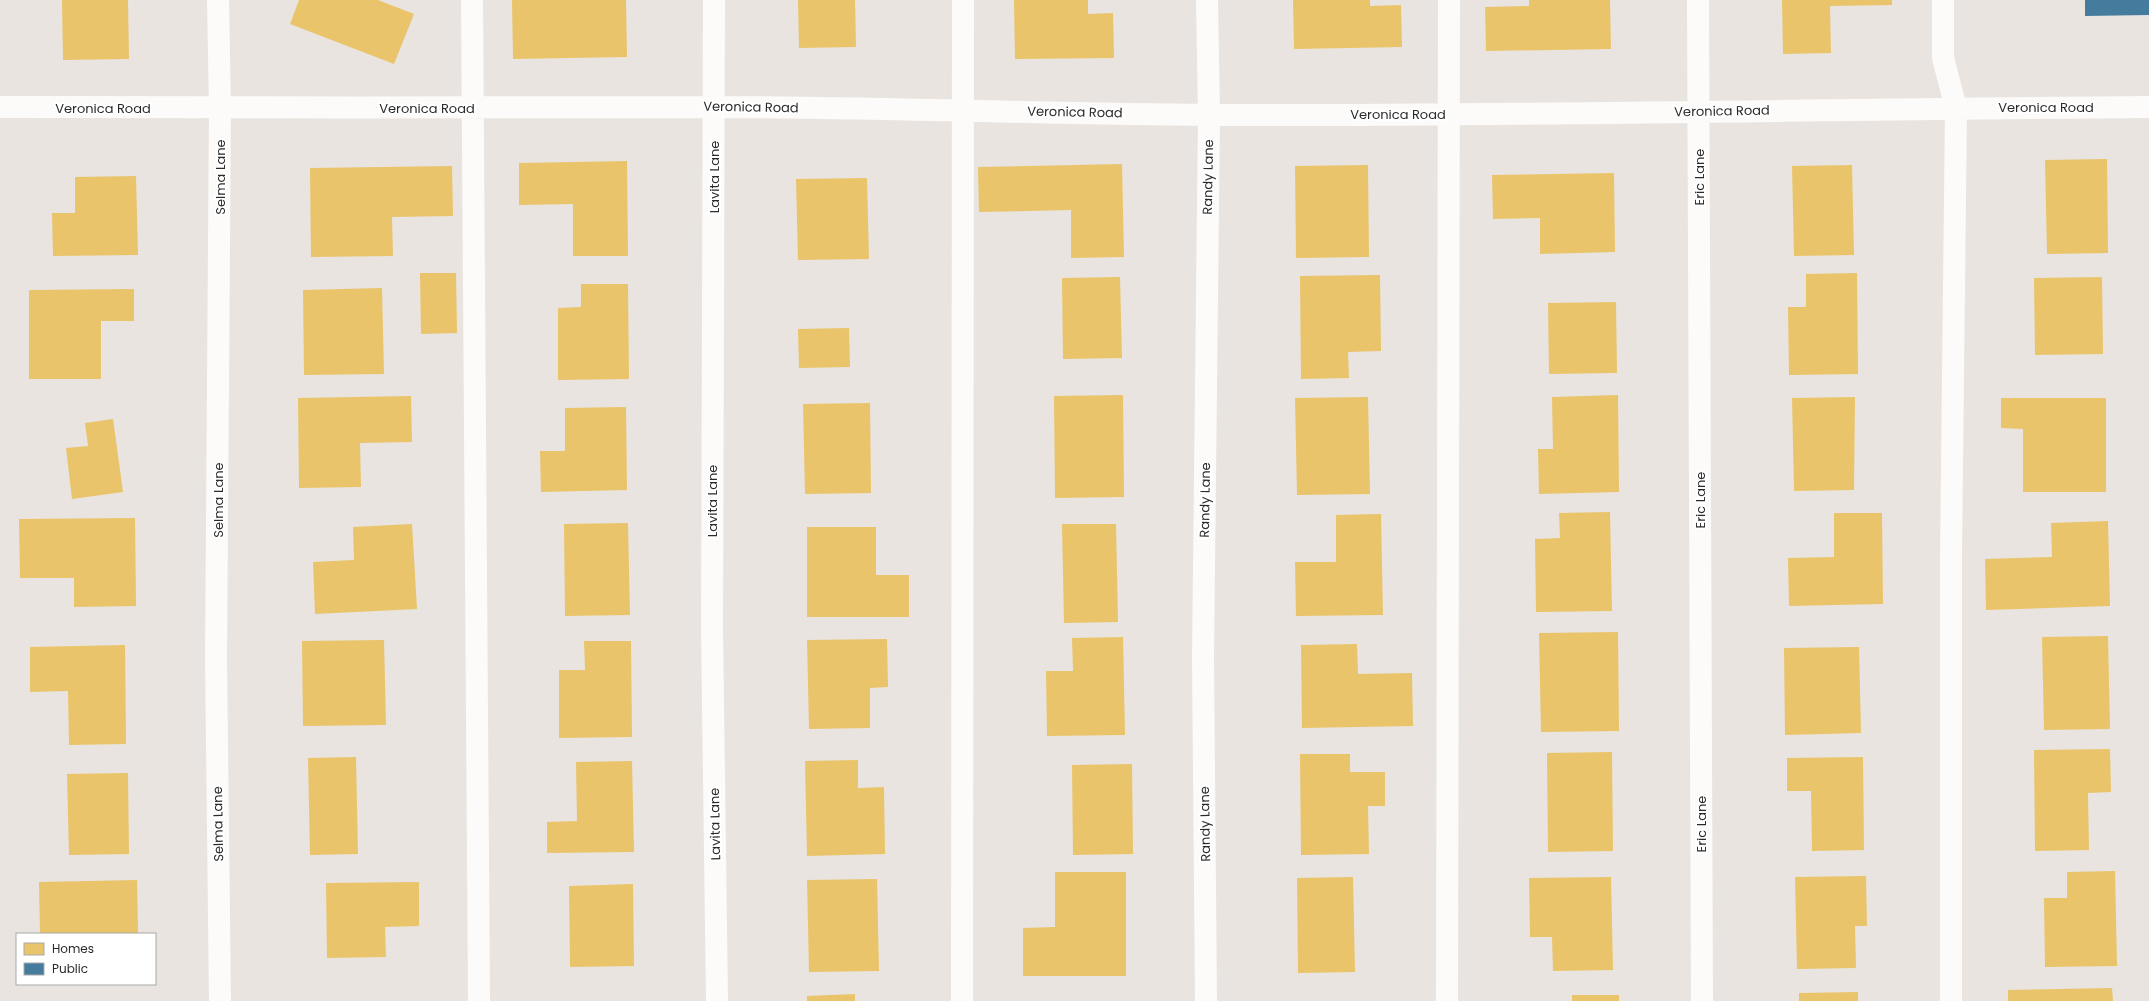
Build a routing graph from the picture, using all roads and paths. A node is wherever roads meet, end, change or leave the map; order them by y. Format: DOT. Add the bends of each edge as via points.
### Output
graph roads {
  1 [pos="218,0"];
  2 [pos="472,0"];
  3 [pos="714,0"];
  4 [pos="963,0"];
  5 [pos="1207,0"];
  6 [pos="1449,0"];
  7 [pos="1698,0"];
  8 [pos="1943,0"];
  9 [pos="0,107"];
  10 [pos="715,107"];
  11 [pos="2149,107"];
  12 [pos="472,108"];
  13 [pos="1956,108"];
  14 [pos="220,109"];
  15 [pos="964,111"];
  16 [pos="1698,112"];
  17 [pos="1450,113"];
  18 [pos="1209,115"];
  19 [pos="220,1001"];
  20 [pos="479,1001"];
  21 [pos="717,1001"];
  22 [pos="962,1001"];
  23 [pos="1206,1001"];
  24 [pos="1448,1001"];
  25 [pos="1702,1001"];
  26 [pos="1951,1001"];
  1 -- 14 [label="street, Selma Lane"];
  2 -- 12 [label="street"];
  3 -- 10 [label="street, Lavita Lane"];
  4 -- 15 [label="street"];
  5 -- 18 [label="street, Randy Lane"];
  6 -- 17 [label="street"];
  7 -- 16 [label="street, Eric Lane"];
  8 -- 13 [label="street" via="1943,58"];
  9 -- 14 [label="street, Veronica Road"];
  10 -- 12 [label="street, Veronica Road"];
  10 -- 15 [label="street, Veronica Road"];
  10 -- 21 [label="street, Lavita Lane" via="712,628"];
  11 -- 13 [label="street, Veronica Road"];
  12 -- 14 [label="street, Veronica Road"];
  12 -- 20 [label="street"];
  13 -- 16 [label="street, Veronica Road"];
  13 -- 26 [label="street" via="1951,549"];
  14 -- 19 [label="street, Selma Lane" via="216,651"];
  15 -- 18 [label="street, Veronica Road"];
  15 -- 22 [label="street"];
  16 -- 17 [label="street, Veronica Road"];
  16 -- 25 [label="street, Eric Lane"];
  17 -- 18 [label="street, Veronica Road"];
  17 -- 24 [label="street"];
  18 -- 23 [label="street, Randy Lane" via="1203,658"];
}
